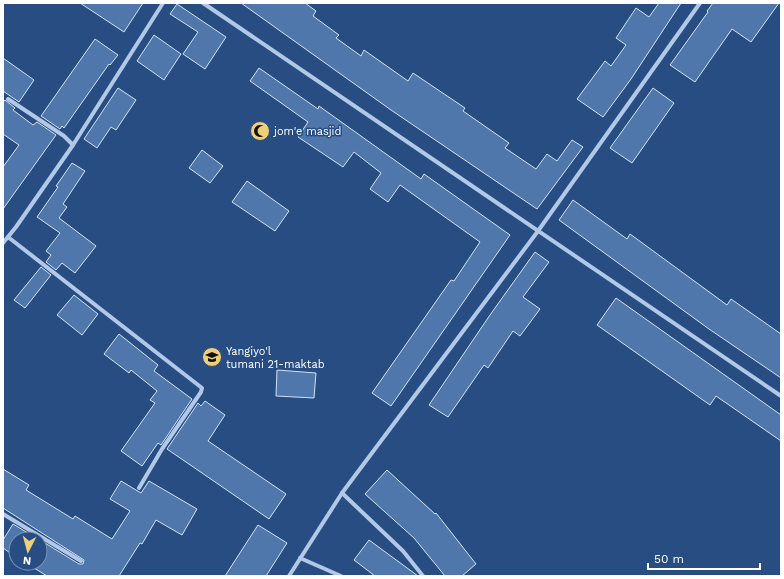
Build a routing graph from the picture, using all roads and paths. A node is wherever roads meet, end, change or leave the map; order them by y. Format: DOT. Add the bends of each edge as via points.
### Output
graph roads {
  1 [pos="163,3"];
  2 [pos="203,3"];
  3 [pos="700,3"];
  4 [pos="8,99"];
  5 [pos="73,145"];
  6 [pos="538,232"];
  7 [pos="8,237"];
  8 [pos="3,242"];
  9 [pos="781,396"];
  10 [pos="139,488"];
  11 [pos="342,493"];
  12 [pos="3,514"];
  13 [pos="300,558"];
  14 [pos="81,561"];
  15 [pos="288,576"];
  16 [pos="340,576"];
  17 [pos="423,576"];
  1 -- 5 [label="street"];
  2 -- 6 [label="street"];
  3 -- 6 [label="street"];
  4 -- 5 [label="street" via="64,136"];
  5 -- 7 [label="street"];
  6 -- 9 [label="street"];
  6 -- 11 [label="street"];
  7 -- 8 [label="street"];
  7 -- 10 [label="street" via="202,388"];
  11 -- 13 [label="street"];
  11 -- 17 [label="street" via="403,551"];
  12 -- 14 [label="street"];
  13 -- 15 [label="street"];
  13 -- 16 [label="street"];
}
